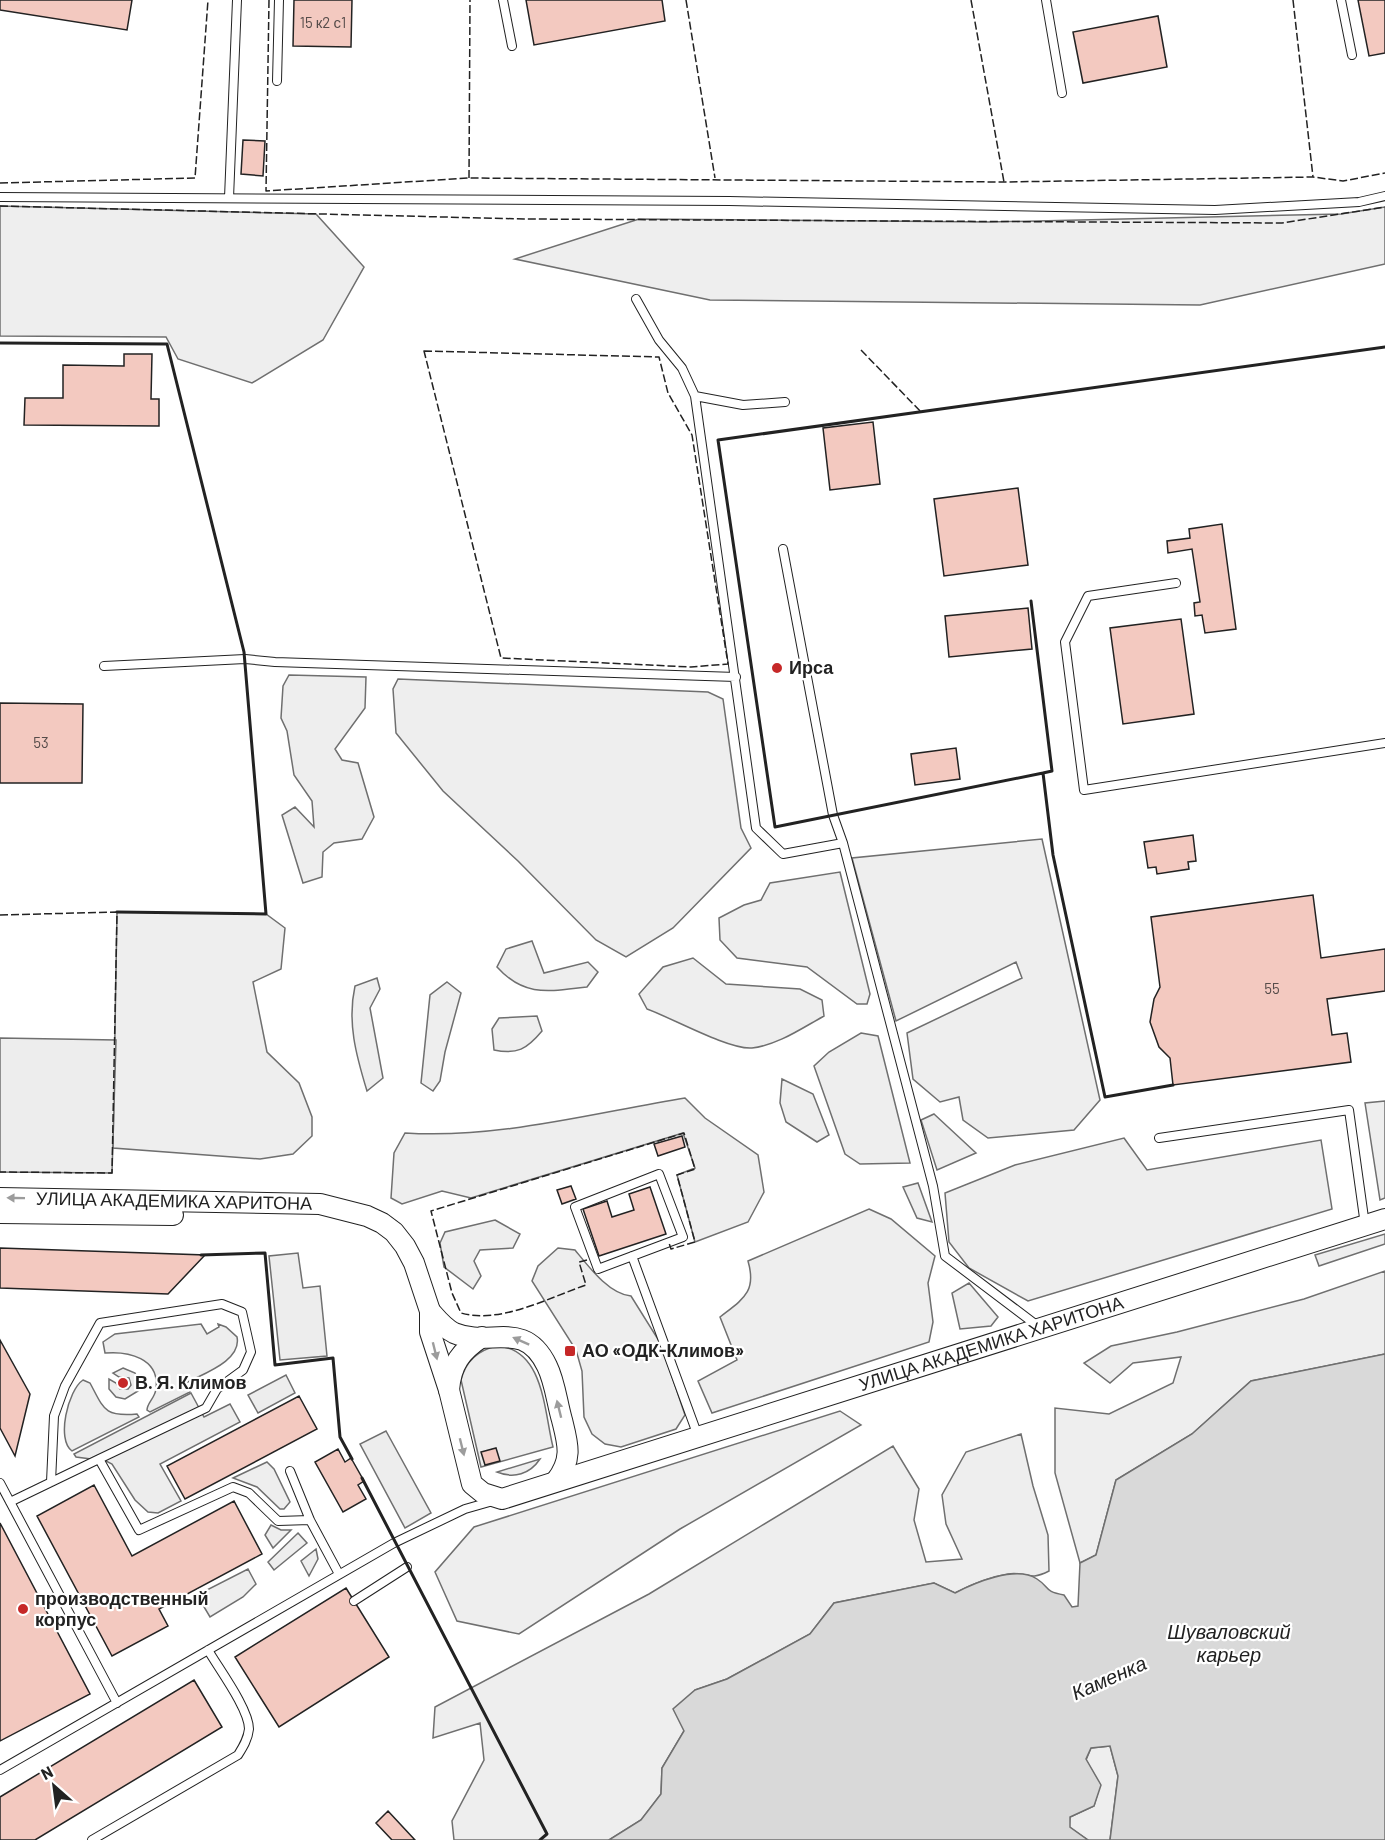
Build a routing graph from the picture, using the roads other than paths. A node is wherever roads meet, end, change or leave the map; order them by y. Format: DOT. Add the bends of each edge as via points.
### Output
graph roads {
  1 [pos="237,0"];
  2 [pos="279,0"];
  3 [pos="503,0"];
  4 [pos="1046,0"];
  5 [pos="1341,0"];
  6 [pos="512,46"];
  7 [pos="1352,55"];
  8 [pos="277,81"];
  9 [pos="1062,93"];
  10 [pos="1385,196"];
  11 [pos="0,197"];
  12 [pos="229,198"];
  13 [pos="636,298"];
  14 [pos="695,396"];
  15 [pos="785,402"];
  16 [pos="783,549"];
  17 [pos="1176,583"];
  18 [pos="104,666"];
  19 [pos="736,678"];
  20 [pos="1385,743"];
  21 [pos="843,843"];
  22 [pos="1159,1138"];
  23 [pos="0,1198"];
  24 [pos="347,1212"];
  25 [pos="0,1213"];
  26 [pos="1385,1219"];
  27 [pos="1365,1226"];
  28 [pos="632,1256"];
  29 [pos="430,1311"];
  30 [pos="1042,1329"];
  31 [pos="482,1337"];
  32 [pos="448,1390"];
  33 [pos="698,1436"];
  34 [pos="570,1450"];
  35 [pos="99,1459"];
  36 [pos="596,1467"];
  37 [pos="290,1471"];
  38 [pos="556,1481"];
  39 [pos="51,1482"];
  40 [pos="0,1483"];
  41 [pos="502,1499"];
  42 [pos="10,1502"];
  43 [pos="310,1520"];
  44 [pos="407,1567"];
  45 [pos="339,1574"];
  46 [pos="354,1601"];
  47 [pos="208,1650"];
  48 [pos="117,1702"];
  49 [pos="0,1770"];
  50 [pos="92,1840"];
  1 -- 12 [label="lane"];
  2 -- 8 [label="lane"];
  3 -- 6 [label="lane"];
  4 -- 9 [label="lane"];
  5 -- 7 [label="lane"];
  10 -- 12 [label="lane" via="1359,202 1215,210"];
  11 -- 12 [label="lane"];
  13 -- 14 [label="lane" via="659,340 682,368"];
  14 -- 15 [label="lane" via="743,405"];
  14 -- 19 [label="lane"];
  16 -- 21 [label="lane" via="833,814"];
  17 -- 20 [label="lane" via="1088,596 1065,642 1084,790"];
  18 -- 19 [label="lane" via="245,659"];
  19 -- 21 [label="lane" via="756,828 783,854"];
  21 -- 30 [label="lane" via="933,1186 945,1256"];
  22 -- 27 [label="lane" via="1348,1110"];
  24 -- 23 [label="street, УЛИЦА АКАДЕМИКА ХАРИТОНА, one-way" via="320,1204"];
  24 -- 25 [label="street, УЛИЦА АКАДЕМИКА ХАРИТОНА" via="321,1216"];
  24 -- 29 [label="street, УЛИЦА АКАДЕМИКА ХАРИТОНА" via="367,1216 394,1232 414,1263"];
  26 -- 27 [label="street, УЛИЦА АКАДЕМИКА ХАРИТОНА"];
  27 -- 30 [label="street, УЛИЦА АКАДЕМИКА ХАРИТОНА"];
  28 -- 28 [label="lane" via="683,1237 659,1174 574,1207 598,1269"];
  28 -- 33 [label="lane"];
  29 -- 31 [label="street, УЛИЦА АКАДЕМИКА ХАРИТОНА" via="452,1332"];
  29 -- 32 [label="street, УЛИЦА АКАДЕМИКА ХАРИТОНА, one-way" via="430,1332"];
  30 -- 33 [label="street, УЛИЦА АКАДЕМИКА ХАРИТОНА"];
  31 -- 32 [label="street" via="459,1355"];
  34 -- 31 [label="street, one-way" via="549,1368 542,1356 520,1338"];
  32 -- 41 [label="street, УЛИЦА АКАДЕМИКА ХАРИТОНА, one-way" via="472,1484 483,1493"];
  33 -- 36 [label="street, УЛИЦА АКАДЕМИКА ХАРИТОНА"];
  34 -- 36 [label="street" via="580,1461"];
  34 -- 38 [label="street" via="566,1467"];
  35 -- 39 [label="lane"];
  35 -- 39 [label="lane" via="206,1408 217,1389 243,1370 251,1352 242,1312 222,1304 100,1323 64,1386 54,1416"];
  35 -- 43 [label="lane" via="139,1530 233,1487 249,1493 278,1521"];
  36 -- 38 [label="street, УЛИЦА АКАДЕМИКА ХАРИТОНА"];
  37 -- 43 [label="lane"];
  38 -- 41 [label="street, УЛИЦА АКАДЕМИКА ХАРИТОНА"];
  39 -- 42 [label="lane"];
  40 -- 42 [label="lane"];
  41 -- 45 [label="lane" via="465,1509"];
  42 -- 48 [label="lane"];
  43 -- 45 [label="lane"];
  44 -- 46 [label="lane"];
  45 -- 47 [label="lane"];
  47 -- 48 [label="lane"];
  47 -- 50 [label="lane" via="245,1715 249,1728 246,1742 238,1755"];
  48 -- 49 [label="lane"];
}
